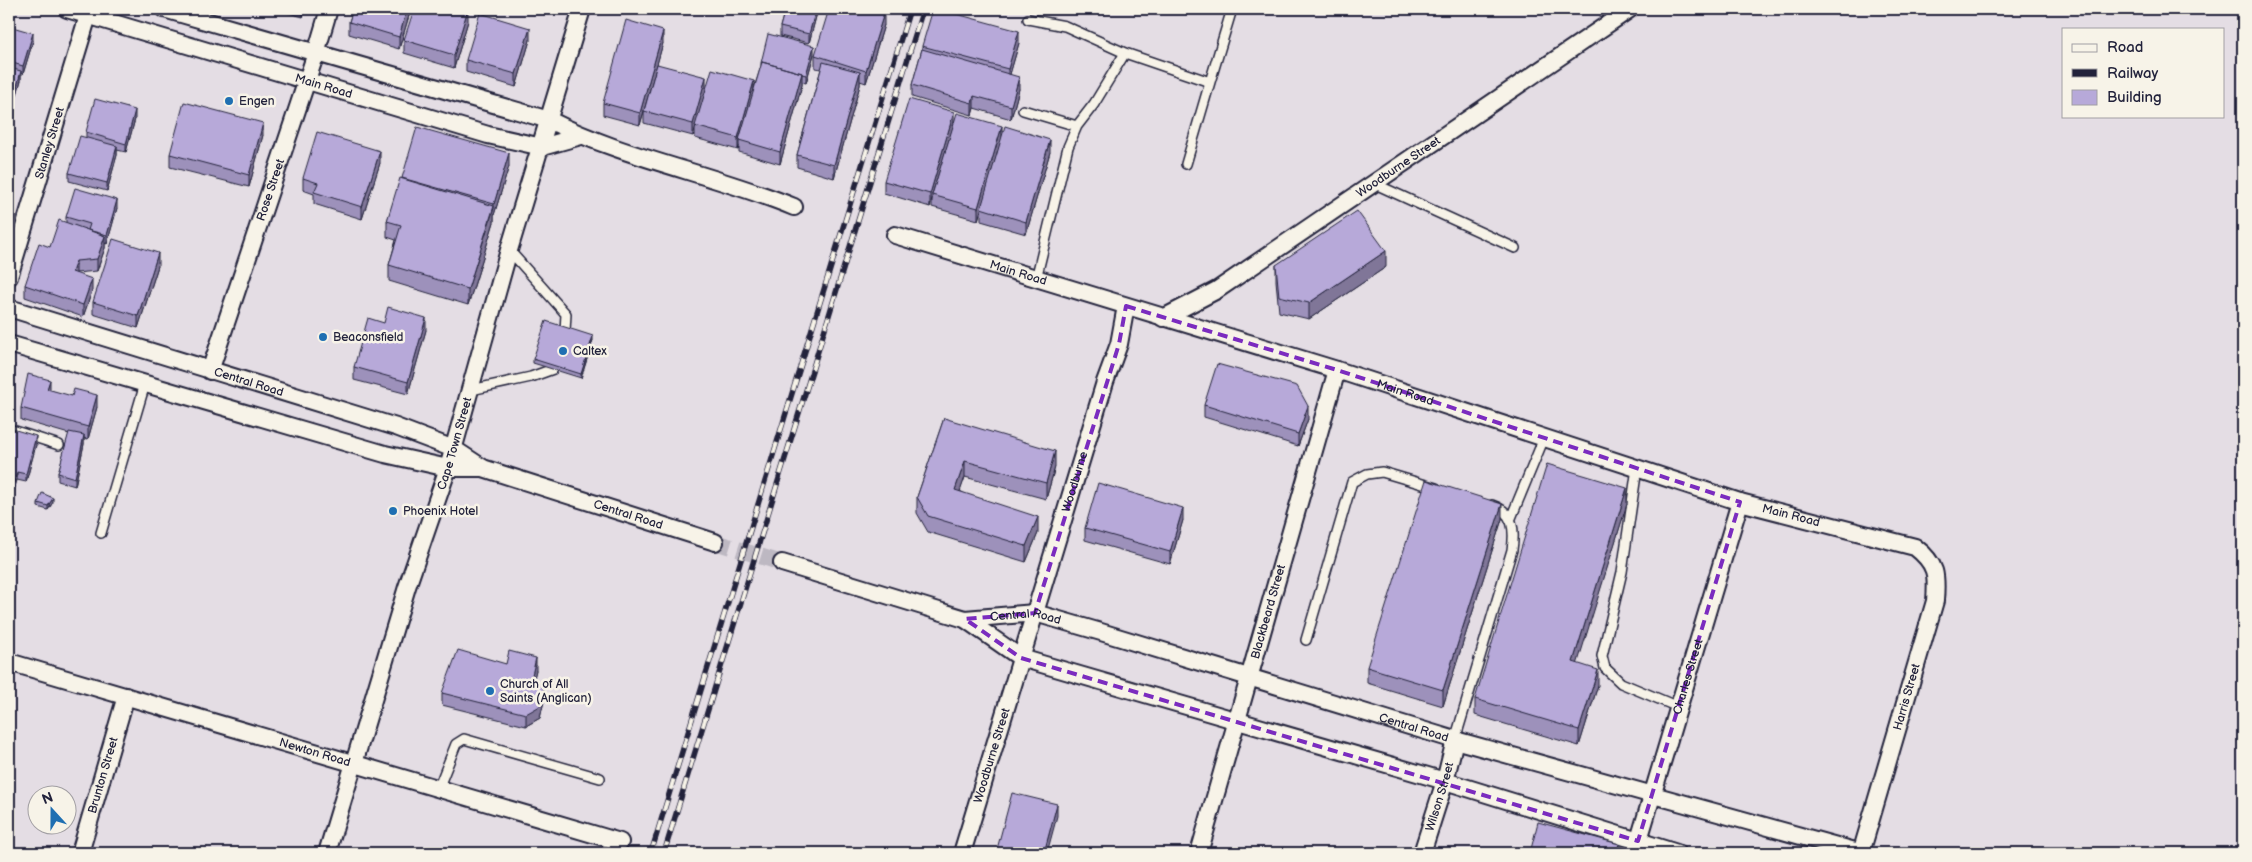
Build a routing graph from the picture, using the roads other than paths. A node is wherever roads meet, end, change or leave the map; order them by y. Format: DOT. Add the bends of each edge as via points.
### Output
graph roads {
  1 [pos="67,9"];
  2 [pos="164,9"];
  3 [pos="329,9"];
  4 [pos="582,9"];
  5 [pos="1232,9"];
  6 [pos="1630,9"];
  7 [pos="89,12"];
  8 [pos="1028,19"];
  9 [pos="316,52"];
  10 [pos="1125,53"];
  11 [pos="305,82"];
  12 [pos="1210,82"];
  13 [pos="1023,110"];
  14 [pos="548,120"];
  15 [pos="1077,126"];
  16 [pos="581,136"];
  17 [pos="542,147"];
  18 [pos="1186,164"];
  19 [pos="1373,182"];
  20 [pos="794,207"];
  21 [pos="895,234"];
  22 [pos="1516,248"];
  23 [pos="509,250"];
  24 [pos="9,276"];
  25 [pos="1036,279"];
  26 [pos="1126,306"];
  27 [pos="9,308"];
  28 [pos="1163,318"];
  29 [pos="565,331"];
  30 [pos="9,344"];
  31 [pos="553,369"];
  32 [pos="1337,370"];
  33 [pos="210,371"];
  34 [pos="145,384"];
  35 [pos="470,390"];
  36 [pos="9,429"];
  37 [pos="1544,438"];
  38 [pos="59,445"];
  39 [pos="454,449"];
  40 [pos="448,468"];
  41 [pos="483,468"];
  42 [pos="1636,468"];
  43 [pos="1445,491"];
  44 [pos="1480,502"];
  45 [pos="1740,502"];
  46 [pos="1511,518"];
  47 [pos="101,533"];
  48 [pos="716,542"];
  49 [pos="1915,547"];
  50 [pos="782,563"];
  51 [pos="1035,613"];
  52 [pos="965,619"];
  53 [pos="1306,640"];
  54 [pos="1021,658"];
  55 [pos="9,662"];
  56 [pos="1249,677"];
  57 [pos="126,696"];
  58 [pos="1678,707"];
  59 [pos="1237,722"];
  60 [pos="1455,740"];
  61 [pos="354,764"];
  62 [pos="600,778"];
  63 [pos="1445,781"];
  64 [pos="438,789"];
  65 [pos="1652,796"];
  66 [pos="620,842"];
  67 [pos="1637,847"];
  68 [pos="80,853"];
  69 [pos="327,853"];
  70 [pos="962,853"];
  71 [pos="1198,853"];
  72 [pos="1422,853"];
  73 [pos="1677,853"];
  74 [pos="1862,853"];
  1 -- 7 [label="street, Main Road"];
  2 -- 9 [label="street"];
  3 -- 9 [label="street, Rose Street"];
  4 -- 14 [label="street, Cape Town Street"];
  5 -- 12 [label="lane"];
  6 -- 19 [label="street, Woodburne Street"];
  7 -- 11 [label="street, Main Road"];
  7 -- 24 [label="street, Stanley Street"];
  8 -- 10 [label="lane" via="1065,26"];
  9 -- 11 [label="street, Rose Street"];
  9 -- 14 [label="street"];
  10 -- 12 [label="lane"];
  10 -- 15 [label="lane"];
  11 -- 17 [label="street, Main Road" via="488,135"];
  11 -- 33 [label="street, Rose Street"];
  12 -- 18 [label="lane"];
  13 -- 15 [label="lane"];
  14 -- 16 [label="street"];
  14 -- 17 [label="street, Cape Town Street"];
  15 -- 25 [label="lane" via="1068,147"];
  16 -- 17 [label="street, Main Road"];
  16 -- 20 [label="street"];
  17 -- 23 [label="street, Cape Town Street"];
  19 -- 22 [label="lane"];
  19 -- 28 [label="street, Woodburne Street" via="1217,290"];
  21 -- 25 [label="street, Main Road"];
  23 -- 29 [label="lane" via="566,314"];
  23 -- 35 [label="street, Cape Town Street"];
  25 -- 26 [label="street, Main Road"];
  26 -- 28 [label="street, Main Road"];
  26 -- 51 [label="street, Woodburne" via="1119,344"];
  27 -- 33 [label="street, Central Road"];
  28 -- 32 [label="street, Main Road"];
  30 -- 34 [label="street, Central Road"];
  31 -- 35 [label="lane"];
  32 -- 37 [label="street, Main Road"];
  32 -- 56 [label="street, Blackbeard Street"];
  33 -- 39 [label="street, Central Road" via="396,427"];
  34 -- 40 [label="street, Central Road" via="385,454"];
  34 -- 47 [label="lane"];
  35 -- 39 [label="street, Cape Town Street"];
  36 -- 38 [label="lane"];
  37 -- 42 [label="street, Main Road"];
  37 -- 46 [label="lane"];
  39 -- 40 [label="street, Cape Town Street"];
  39 -- 41 [label="street, Central Road"];
  40 -- 41 [label="street, Central Road"];
  40 -- 61 [label="street, Cape Town Street"];
  41 -- 48 [label="street, Central Road"];
  42 -- 45 [label="street, Main Road"];
  42 -- 58 [label="lane" via="1622,572 1602,656 1605,668 1621,683"];
  43 -- 53 [label="lane" via="1382,472 1367,474 1352,482"];
  44 -- 46 [label="lane" via="1498,507"];
  45 -- 49 [label="street, Main Road"];
  45 -- 58 [label="street, Charles Street"];
  46 -- 60 [label="lane" via="1514,533 1512,550"];
  49 -- 74 [label="street, Harris Street" via="1927,556 1933,567 1935,601"];
  50 -- 52 [label="street, Central Road"];
  51 -- 52 [label="street, Central Road"];
  51 -- 54 [label="street, Woodburne"];
  51 -- 56 [label="street, Central Road"];
  52 -- 54 [label="street, Central Road"];
  54 -- 59 [label="street, Central Road"];
  54 -- 70 [label="street, Woodburne Street"];
  55 -- 57 [label="street, Newton Road"];
  56 -- 59 [label="street, Blackbeard Street"];
  56 -- 60 [label="street, Central Road"];
  57 -- 61 [label="street, Newton Road"];
  57 -- 68 [label="street, Brunton Street"];
  58 -- 65 [label="street, Charles Street"];
  59 -- 63 [label="street, Central Road"];
  59 -- 71 [label="street, Blackbeard Street"];
  60 -- 63 [label="street, Wilson Street"];
  60 -- 65 [label="street, Central Road"];
  61 -- 64 [label="street, Newton Road"];
  61 -- 69 [label="street, Cape Town Street"];
  62 -- 64 [label="lane" via="464,739 456,744"];
  63 -- 67 [label="street, Central Road"];
  63 -- 72 [label="street, Wilson Street"];
  64 -- 66 [label="street, Newton Road"];
  65 -- 67 [label="street, Charles Street"];
  65 -- 74 [label="street, Central Road"];
  67 -- 73 [label="street, Central Road"];
}
